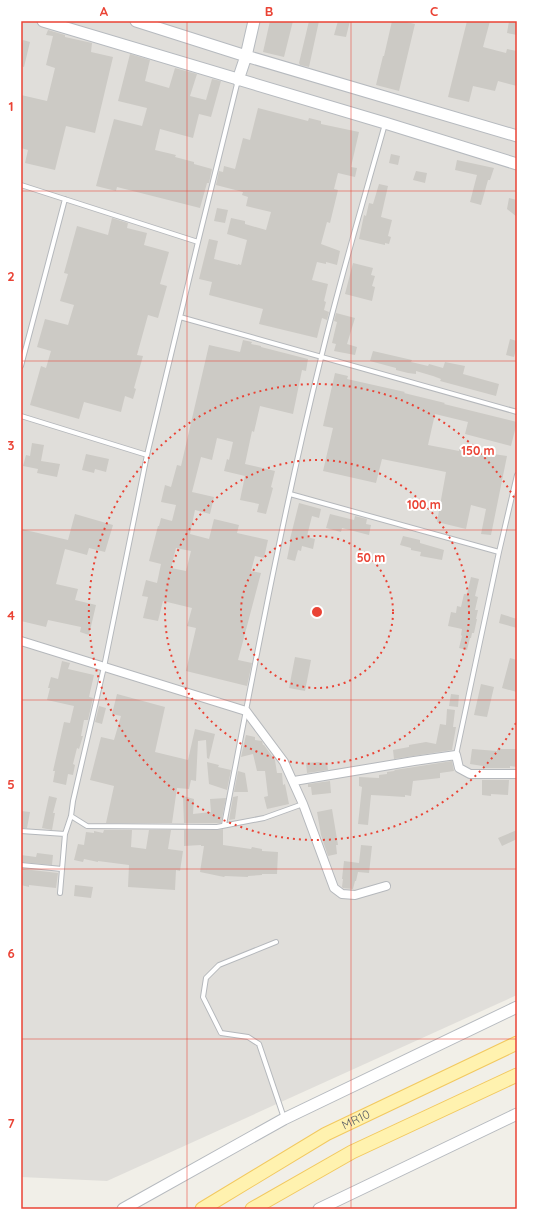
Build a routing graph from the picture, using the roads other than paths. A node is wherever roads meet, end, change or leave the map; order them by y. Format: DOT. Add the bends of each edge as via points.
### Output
graph roads {
  1 [pos="43,21"];
  2 [pos="136,21"];
  3 [pos="254,21"];
  4 [pos="246,56"];
  5 [pos="238,80"];
  6 [pos="385,123"];
  7 [pos="517,136"];
  8 [pos="517,164"];
  9 [pos="21,185"];
  10 [pos="65,198"];
  11 [pos="198,242"];
  12 [pos="180,317"];
  13 [pos="321,357"];
  14 [pos="21,366"];
  15 [pos="517,412"];
  16 [pos="21,416"];
  17 [pos="147,455"];
  18 [pos="517,475"];
  19 [pos="290,494"];
  20 [pos="499,552"];
  21 [pos="21,641"];
  22 [pos="104,667"];
  23 [pos="246,711"];
  24 [pos="456,756"];
  25 [pos="517,774"];
  26 [pos="294,781"];
  27 [pos="303,804"];
  28 [pos="71,816"];
  29 [pos="224,825"];
  30 [pos="21,831"];
  31 [pos="65,834"];
  32 [pos="21,865"];
  33 [pos="62,869"];
  34 [pos="386,886"];
  35 [pos="60,892"];
  36 [pos="276,942"];
  37 [pos="517,1007"];
  38 [pos="517,1043"];
  39 [pos="517,1075"];
  40 [pos="517,1114"];
  41 [pos="284,1119"];
  42 [pos="124,1209"];
  43 [pos="202,1209"];
  44 [pos="252,1209"];
  45 [pos="319,1209"];
  1 -- 5 [label="street"];
  2 -- 4 [label="street"];
  3 -- 4 [label="street"];
  4 -- 5 [label="street"];
  4 -- 7 [label="street"];
  5 -- 6 [label="street"];
  5 -- 11 [label="lane"];
  6 -- 8 [label="street"];
  6 -- 13 [label="lane"];
  9 -- 10 [label="lane"];
  10 -- 11 [label="lane"];
  10 -- 14 [label="lane"];
  11 -- 12 [label="lane"];
  12 -- 13 [label="lane"];
  12 -- 17 [label="lane"];
  13 -- 15 [label="lane"];
  13 -- 19 [label="lane"];
  16 -- 17 [label="lane"];
  17 -- 22 [label="lane"];
  18 -- 20 [label="lane"];
  19 -- 20 [label="lane"];
  19 -- 23 [label="lane"];
  20 -- 24 [label="lane"];
  21 -- 22 [label="street"];
  22 -- 23 [label="street"];
  22 -- 28 [label="lane"];
  23 -- 26 [label="street" via="284,762"];
  23 -- 29 [label="lane"];
  24 -- 25 [label="street" via="459,768 470,774"];
  24 -- 26 [label="street"];
  26 -- 27 [label="street"];
  27 -- 29 [label="lane" via="264,818"];
  27 -- 34 [label="street" via="334,888 342,894 355,895"];
  28 -- 29 [label="lane" via="87,826"];
  28 -- 31 [label="lane"];
  30 -- 31 [label="lane"];
  31 -- 33 [label="lane"];
  32 -- 33 [label="lane"];
  33 -- 35 [label="lane"];
  36 -- 41 [label="lane" via="219,966 206,978 204,996 221,1033 248,1037 259,1044"];
  37 -- 41 [label="street"];
  38 -- 43 [label="main road, MR10" via="326,1134"];
  39 -- 44 [label="main road" via="352,1152"];
  40 -- 45 [label="street"];
  41 -- 42 [label="street"];
}
